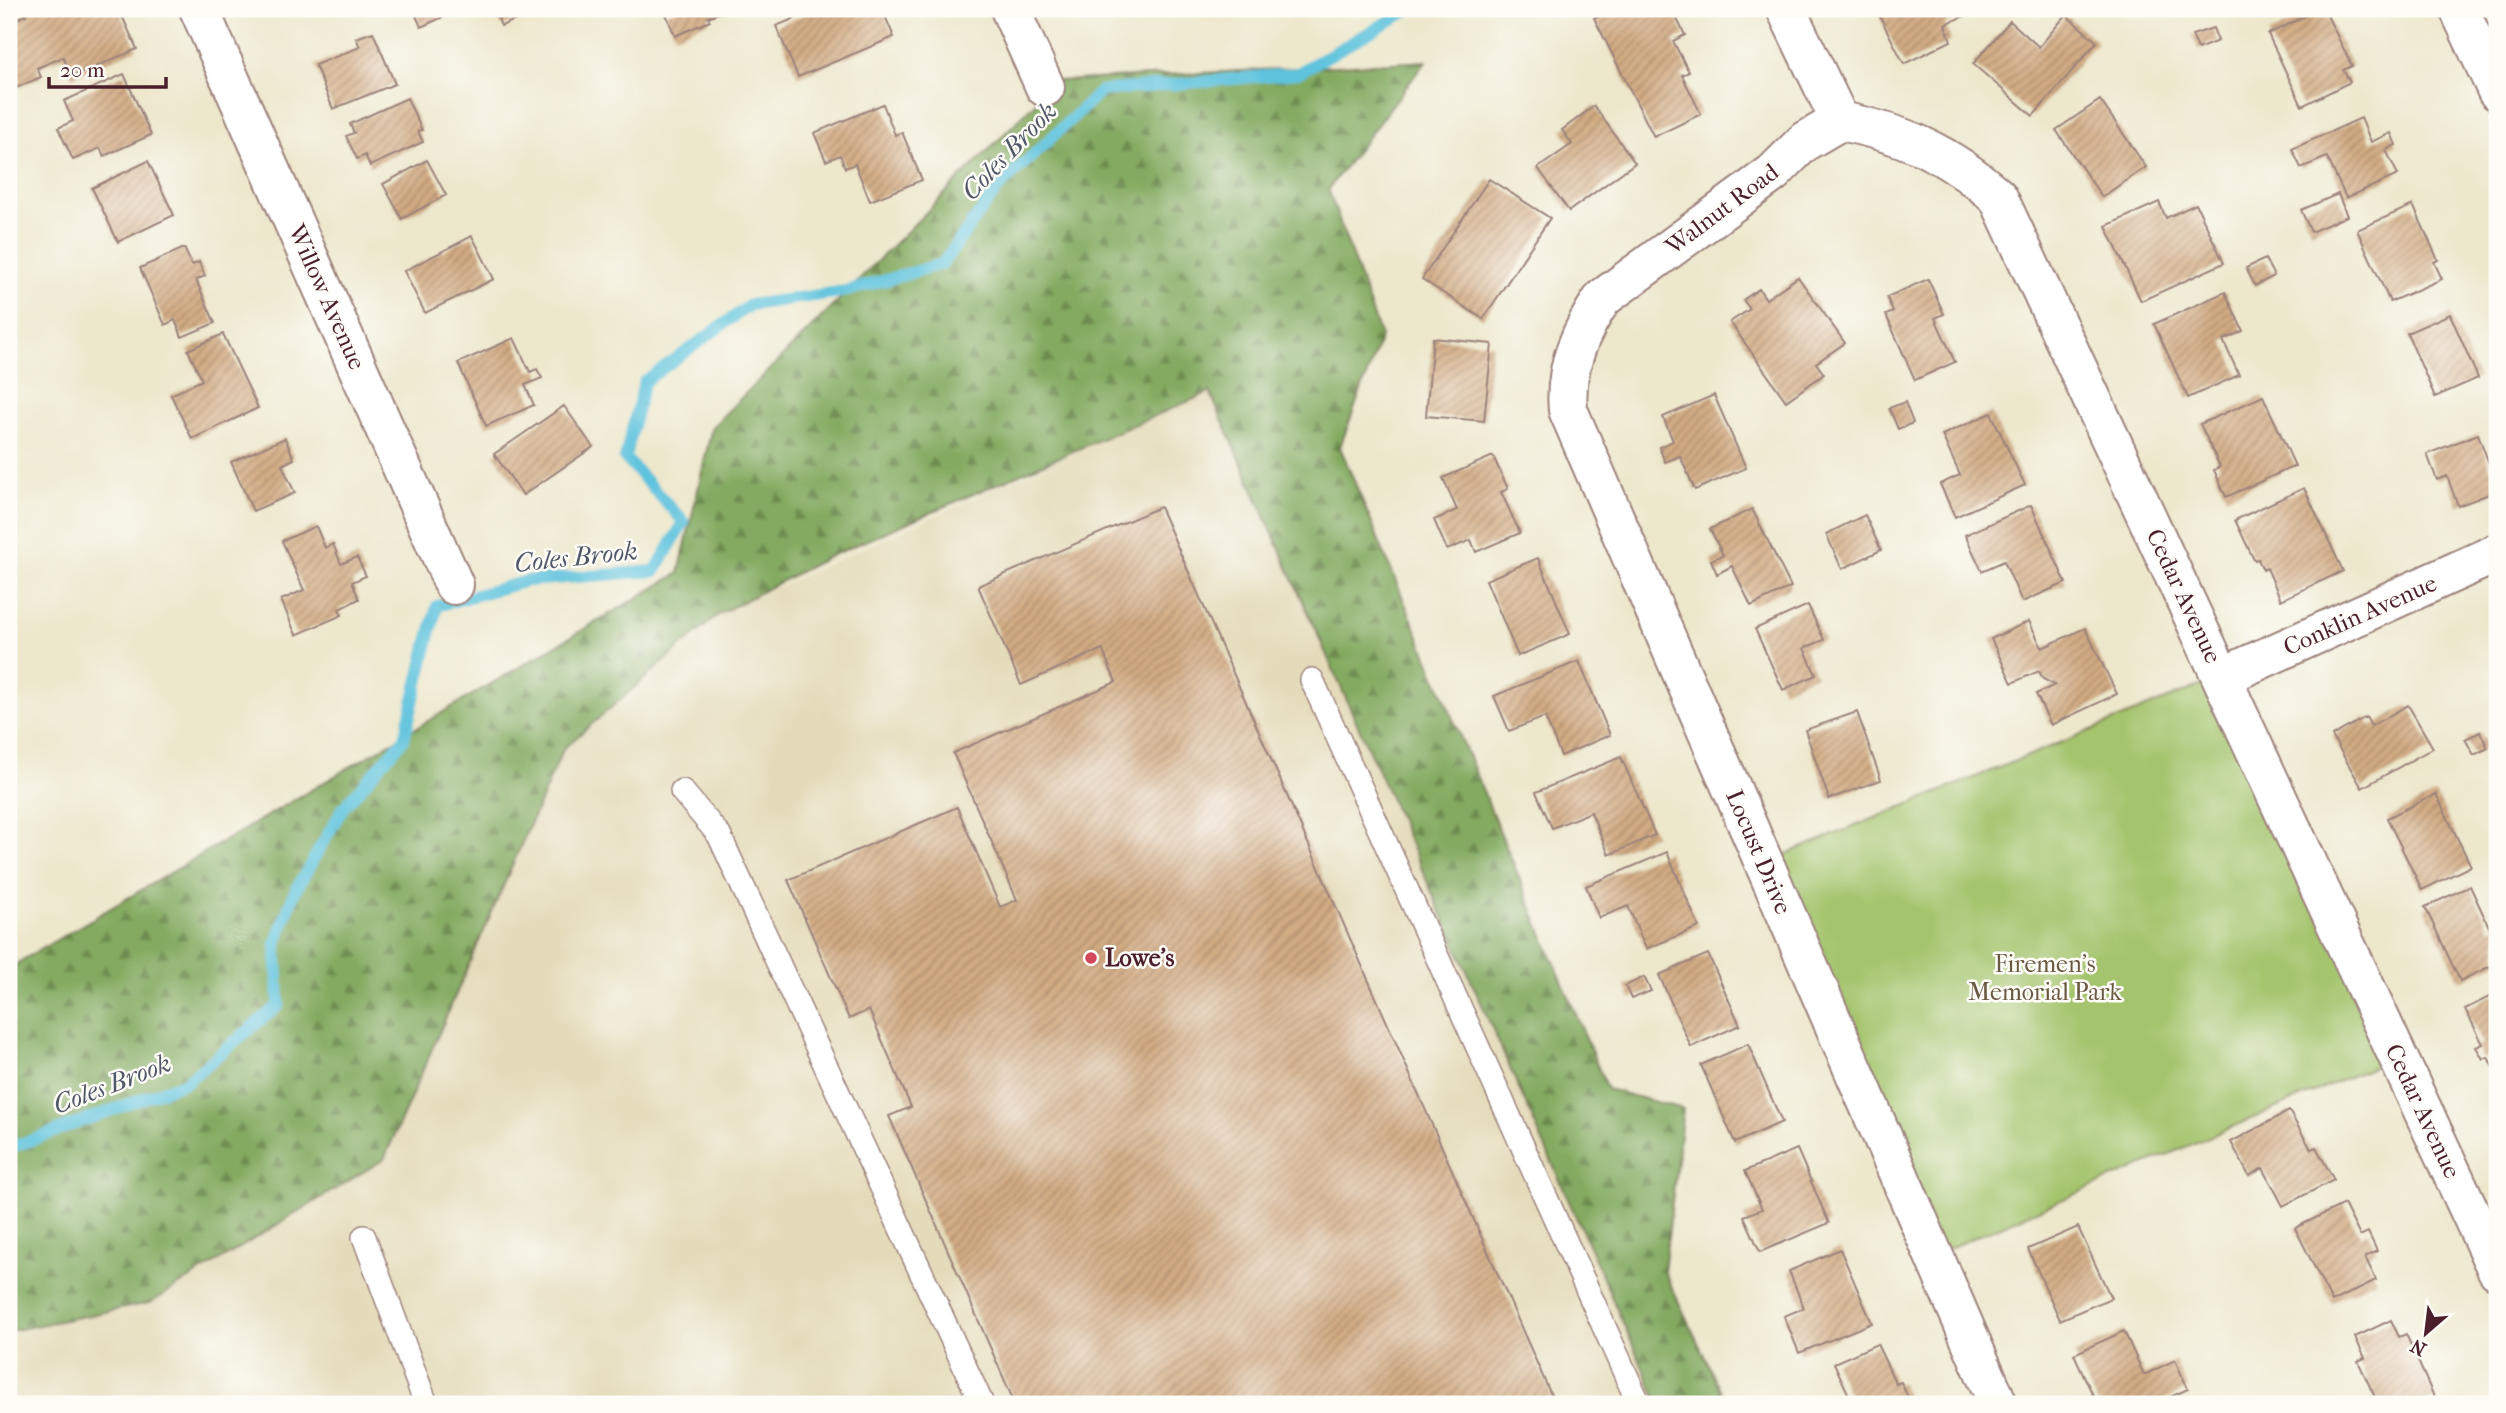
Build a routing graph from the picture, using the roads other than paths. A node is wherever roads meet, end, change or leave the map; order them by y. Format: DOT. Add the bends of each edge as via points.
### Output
graph roads {
  1 [pos="199,9"];
  2 [pos="1010,9"];
  3 [pos="1786,9"];
  4 [pos="2459,9"];
  5 [pos="1045,87"];
  6 [pos="2497,91"];
  7 [pos="1840,121"];
  8 [pos="1603,298"];
  9 [pos="2497,553"];
  10 [pos="454,586"];
  11 [pos="2222,677"];
  12 [pos="1312,680"];
  13 [pos="682,792"];
  14 [pos="364,1237"];
  15 [pos="2497,1270"];
  16 [pos="426,1404"];
  17 [pos="982,1404"];
  18 [pos="1639,1404"];
  19 [pos="1998,1404"];
  1 -- 10 [label="street, Willow Avenue"];
  2 -- 5 [label="street"];
  3 -- 7 [label="street"];
  4 -- 6 [label="street"];
  7 -- 8 [label="street, Walnut Road" via="1804,142 1773,173"];
  7 -- 11 [label="street, Cedar Avenue" via="1917,143 1969,172 1998,197"];
  8 -- 19 [label="street, Locust Drive" via="1575,350 1568,410"];
  9 -- 11 [label="street, Conklin Avenue"];
  11 -- 15 [label="street, Cedar Avenue"];
  12 -- 18 [label="lane"];
  13 -- 17 [label="lane" via="719,835"];
  14 -- 16 [label="lane"];
}
